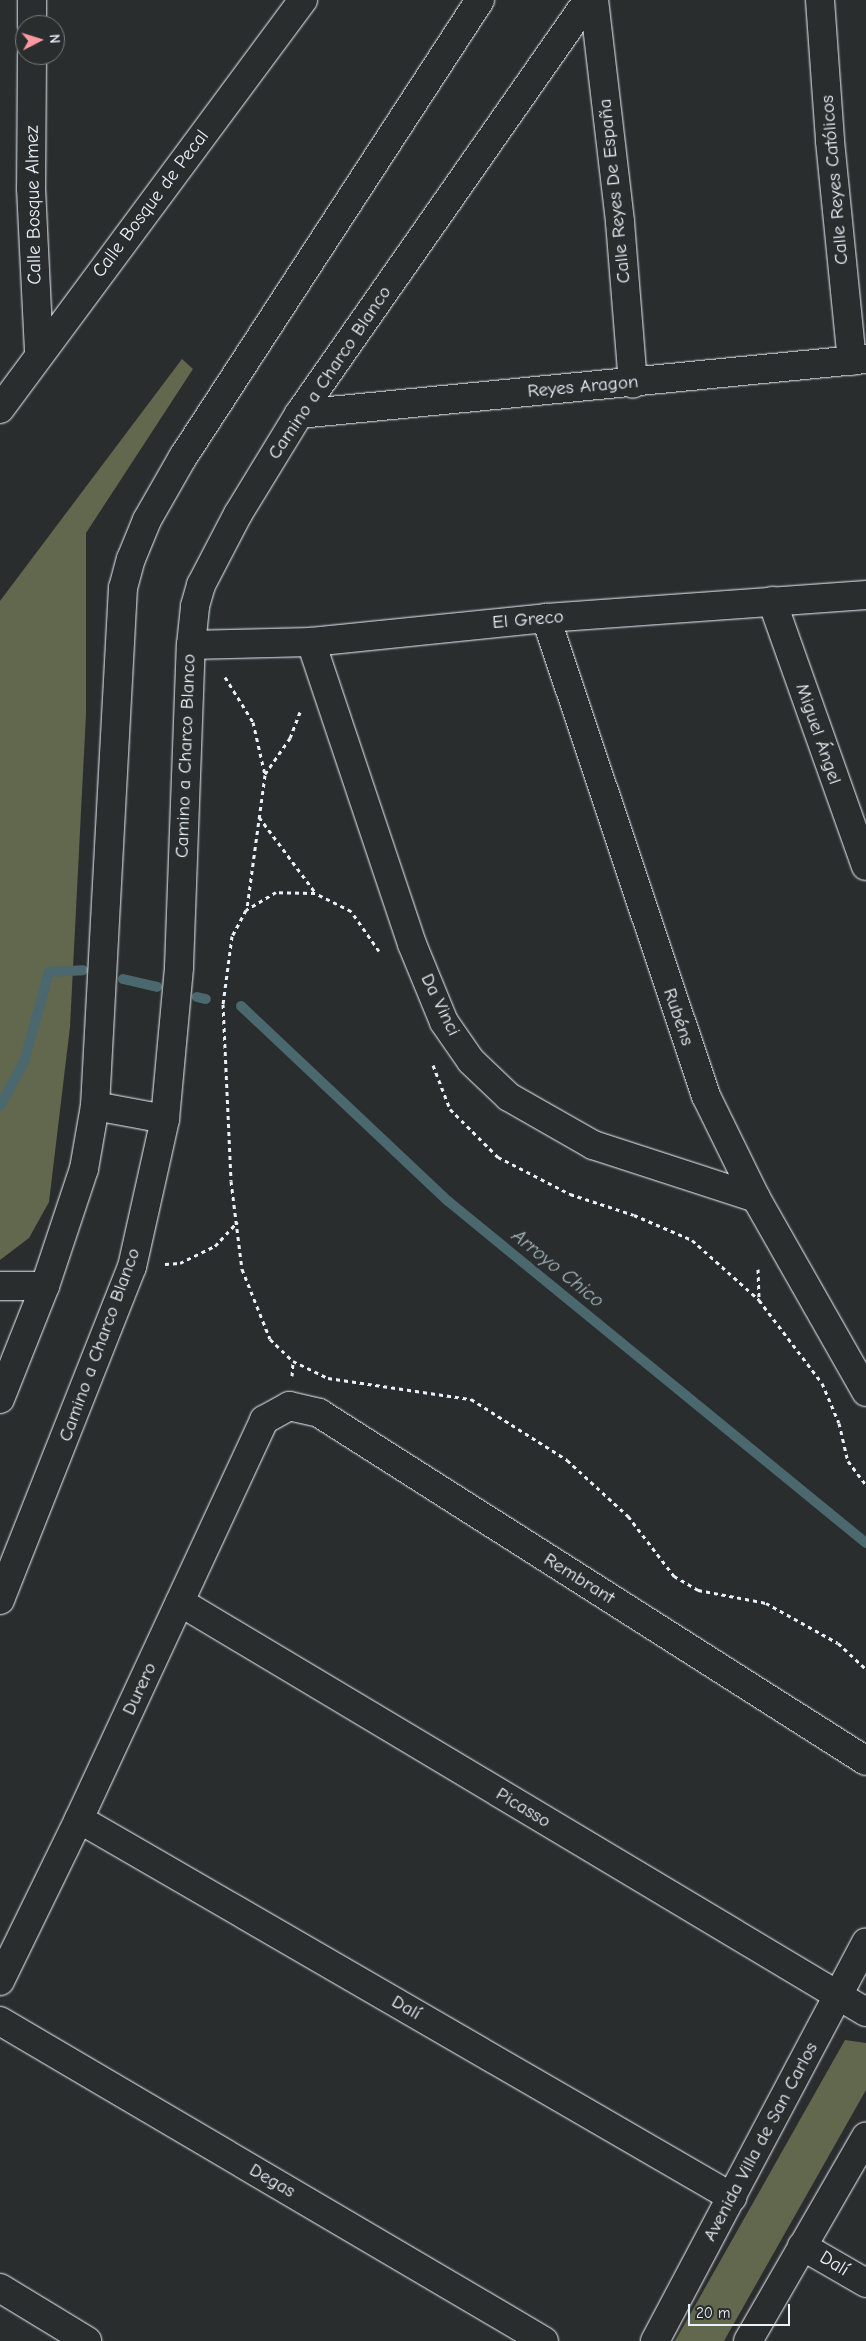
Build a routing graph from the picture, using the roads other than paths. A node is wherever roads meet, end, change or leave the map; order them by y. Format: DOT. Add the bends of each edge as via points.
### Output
graph roads {
  1 [pos="32,0"];
  2 [pos="303,0"];
  3 [pos="480,0"];
  4 [pos="588,0"];
  5 [pos="594,0"];
  6 [pos="820,0"];
  7 [pos="32,15"];
  8 [pos="32,65"];
  9 [pos="39,354"];
  10 [pos="859,360"];
  11 [pos="633,383"];
  12 [pos="0,408"];
  13 [pos="299,414"];
  14 [pos="866,595"];
  15 [pos="772,601"];
  16 [pos="546,618"];
  17 [pos="311,642"];
  18 [pos="191,645"];
  19 [pos="866,866"];
  20 [pos="95,1106"];
  21 [pos="165,1119"];
  22 [pos="756,1198"];
  23 [pos="0,1286"];
  24 [pos="45,1286"];
  25 [pos="866,1392"];
  26 [pos="0,1399"];
  27 [pos="289,1406"];
  28 [pos="0,1600"];
  29 [pos="180,1602"];
  30 [pos="866,1761"];
  31 [pos="79,1819"];
  32 [pos="866,1942"];
  33 [pos="0,1981"];
  34 [pos="838,1997"];
  35 [pos="866,2012"];
  36 [pos="0,2021"];
  37 [pos="866,2137"];
  38 [pos="732,2197"];
  39 [pos="802,2246"];
  40 [pos="866,2283"];
  41 [pos="0,2288"];
  42 [pos="87,2341"];
  43 [pos="544,2341"];
  44 [pos="655,2341"];
  45 [pos="748,2341"];
  1 -- 7 [label="street"];
  2 -- 9 [label="street, Calle Bosque de Pecal"];
  3 -- 20 [label="street" via="183,457 146,520 130,559 123,588"];
  4 -- 13 [label="street, Camino a Charco Blanco"];
  5 -- 11 [label="street, Calle Reyes De España" via="620,222"];
  6 -- 10 [label="street, Calle Reyes Católicos" via="830,141"];
  8 -- 9 [label="street, Calle Bosque Almez" via="31,188"];
  9 -- 12 [label="street, Calle Bosque de Pecal"];
  10 -- 11 [label="street, Reyes Aragon"];
  11 -- 13 [label="street, Reyes Aragon"];
  13 -- 18 [label="street, Camino a Charco Blanco" via="238,514 201,585"];
  14 -- 15 [label="street, El Greco"];
  15 -- 16 [label="street, El Greco"];
  15 -- 19 [label="street, Miguel Ángel"];
  16 -- 17 [label="street, El Greco"];
  16 -- 22 [label="street, Rubéns" via="706,1096"];
  17 -- 18 [label="street, El Greco"];
  17 -- 22 [label="street, Da Vinci" via="412,944 444,1022 471,1061 509,1097 593,1145"];
  18 -- 21 [label="street, Camino a Charco Blanco" via="179,967"];
  20 -- 21 [label="street"];
  20 -- 24 [label="street" via="84,1169"];
  21 -- 28 [label="street, Camino a Charco Blanco" via="132,1267"];
  22 -- 25 [label="street, Rubéns"];
  23 -- 24 [label="street"];
  24 -- 26 [label="street"];
  27 -- 29 [label="street, Durero" via="264,1420"];
  27 -- 30 [label="street, Rembrant" via="318,1413"];
  29 -- 31 [label="street, Durero"];
  29 -- 34 [label="street, Picasso"];
  31 -- 33 [label="street, Durero"];
  31 -- 38 [label="street, Dalí"];
  32 -- 34 [label="street, Avenida Villa de San Carlos"];
  34 -- 35 [label="street, Picasso"];
  34 -- 38 [label="street, Avenida Villa de San Carlos"];
  36 -- 43 [label="street, Degas"];
  37 -- 39 [label="street"];
  38 -- 44 [label="street, Avenida Villa de San Carlos"];
  39 -- 40 [label="street, Dalí"];
  39 -- 45 [label="street"];
  41 -- 42 [label="street"];
}
